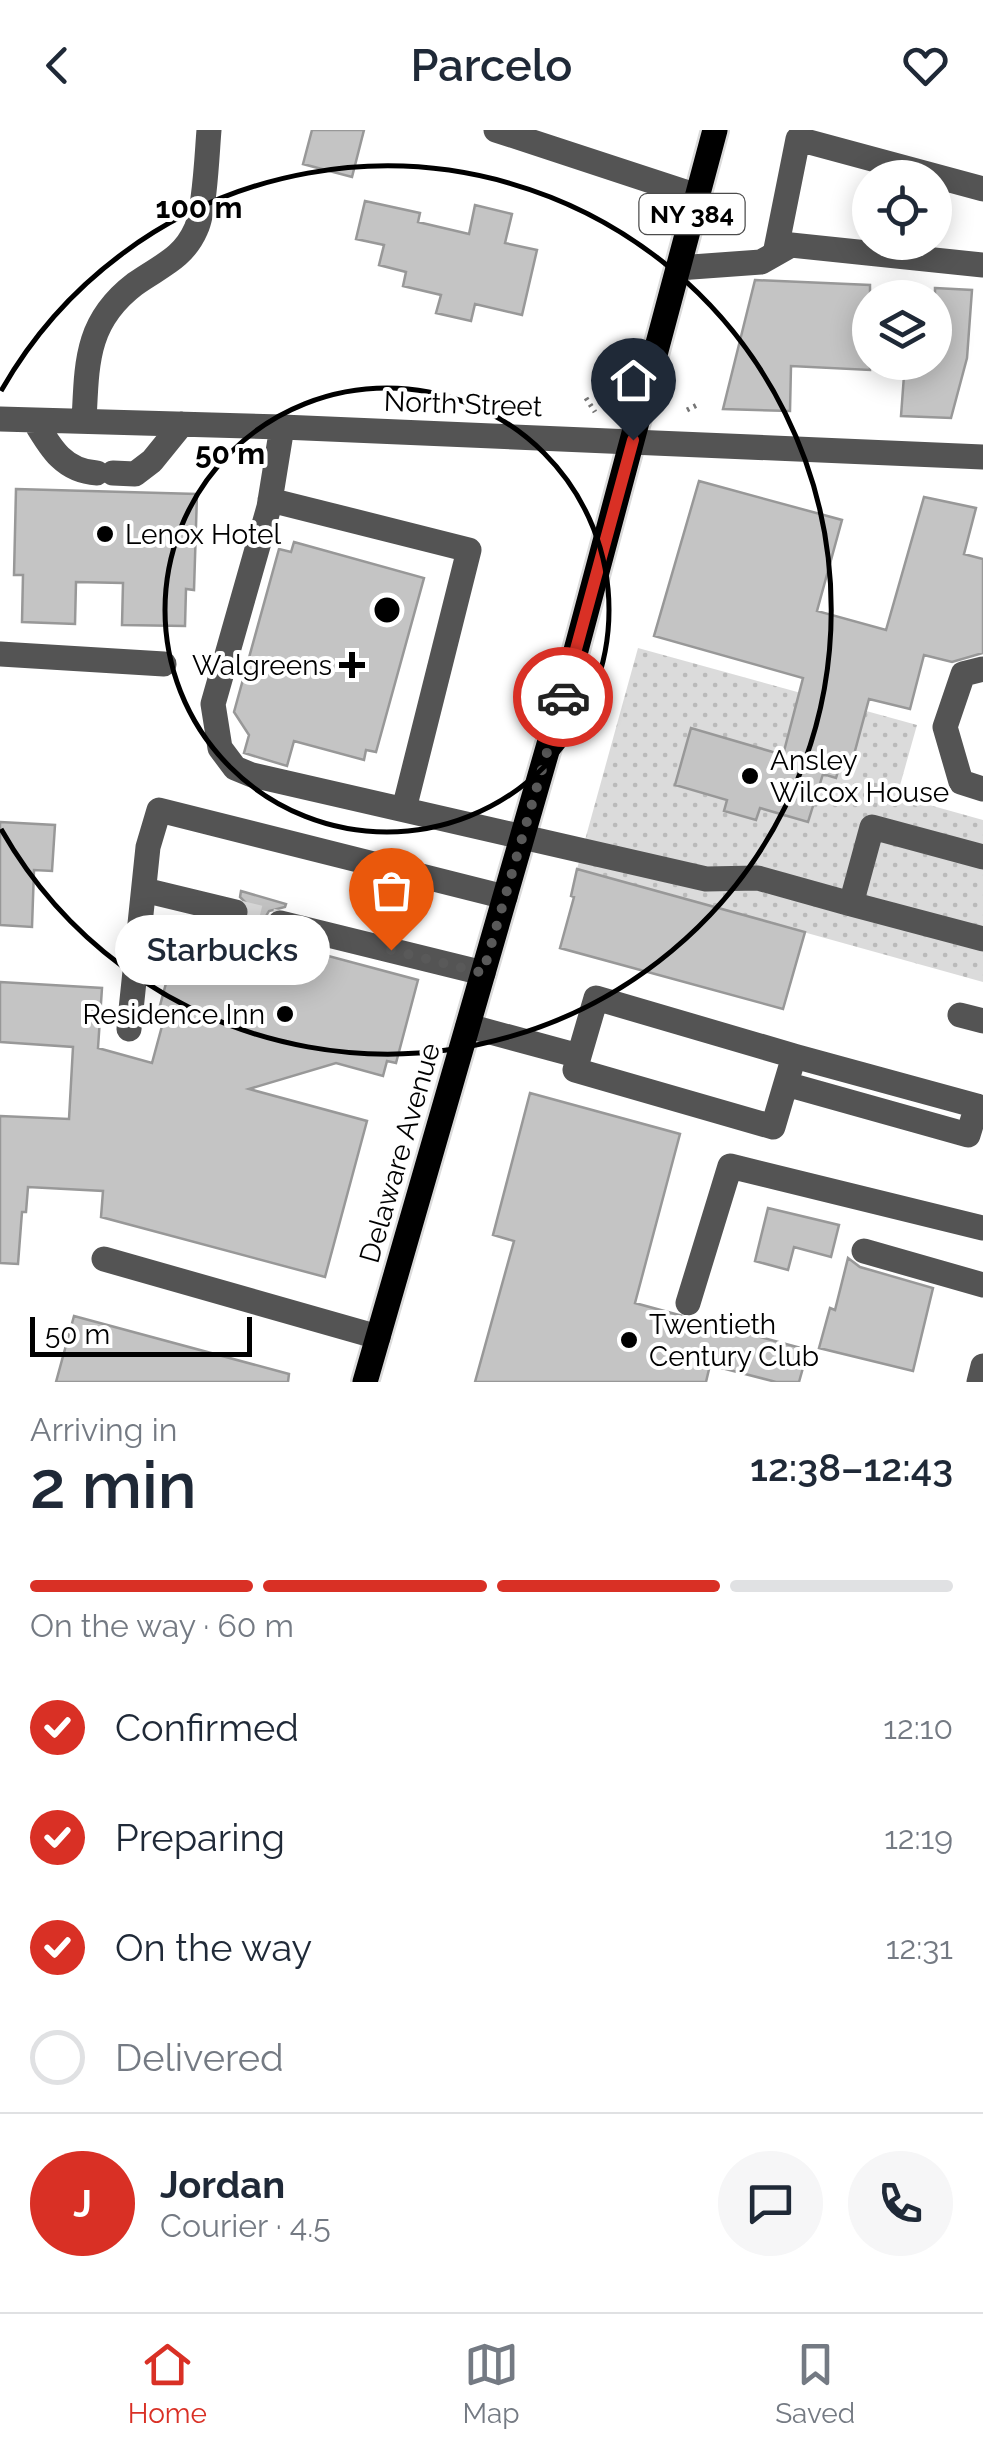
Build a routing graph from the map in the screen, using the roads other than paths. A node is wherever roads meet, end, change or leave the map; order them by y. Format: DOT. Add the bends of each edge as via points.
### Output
graph roads {
  1 [pos="209,130"];
  2 [pos="496,130"];
  3 [pos="714,130"];
  4 [pos="983,189"];
  5 [pos="697,196"];
  6 [pos="775,254"];
  7 [pos="983,265"];
  8 [pos="678,268"];
  9 [pos="0,419"];
  10 [pos="34,420"];
  11 [pos="84,421"];
  12 [pos="182,424"];
  13 [pos="282,427"];
  14 [pos="633,440"];
  15 [pos="983,457"];
  16 [pos="270,500"];
  17 [pos="0,654"];
  18 [pos="164,664"];
  19 [pos="983,669"];
  20 [pos="983,790"];
  21 [pos="404,809"];
  22 [pos="523,836"];
  23 [pos="983,858"];
  24 [pos="144,890"];
  25 [pos="505,897"];
  26 [pos="850,904"];
  27 [pos="235,912"];
  28 [pos="280,923"];
  29 [pos="983,939"];
  30 [pos="483,973"];
  31 [pos="468,1026"];
  32 [pos="129,1029"];
  33 [pos="579,1056"];
  34 [pos="794,1056"];
  35 [pos="786,1084"];
  36 [pos="983,1228"];
  37 [pos="864,1251"];
  38 [pos="104,1259"];
  39 [pos="983,1284"];
  40 [pos="688,1303"];
  41 [pos="378,1337"];
  42 [pos="365,1382"];
  1 -- 11 [label="street" via="198,226 179,257 102,314 87,362"];
  2 -- 5 [label="street"];
  3 -- 5 [label="main road, Delaware Avenue / NY 384"];
  4 -- 6 [label="street" via="798,139"];
  5 -- 8 [label="main road, Delaware Avenue / NY 384"];
  6 -- 7 [label="street" via="791,245"];
  6 -- 8 [label="street" via="761,262"];
  8 -- 14 [label="main road, Delaware Avenue / NY 384"];
  9 -- 10 [label="street, North Street"];
  10 -- 11 [label="street, North Street"];
  10 -- 12 [label="street" via="56,456 84,472 134,474"];
  11 -- 12 [label="street, North Street"];
  12 -- 13 [label="street, North Street"];
  13 -- 14 [label="street, North Street"];
  13 -- 16 [label="street"];
  14 -- 15 [label="street, North Street"];
  14 -- 22 [label="main road, Delaware Avenue / NY 384"];
  16 -- 21 [label="street" via="213,704 220,748 235,768 252,775"];
  16 -- 21 [label="street" via="469,550"];
  17 -- 18 [label="street"];
  19 -- 20 [label="street" via="963,674 945,728 961,782"];
  21 -- 22 [label="street"];
  22 -- 25 [label="main road, Delaware Avenue / NY 384"];
  22 -- 26 [label="street" via="706,880 758,878"];
  23 -- 26 [label="street" via="872,828"];
  24 -- 25 [label="street" via="159,810"];
  24 -- 27 [label="street"];
  24 -- 32 [label="street"];
  25 -- 30 [label="main road, Delaware Avenue / NY 384"];
  26 -- 29 [label="street"];
  28 -- 30 [label="street"];
  30 -- 31 [label="main road, Delaware Avenue / NY 384"];
  31 -- 33 [label="street"];
  31 -- 41 [label="main road, Delaware Avenue / NY 384"];
  33 -- 34 [label="street" via="596,998"];
  33 -- 35 [label="street" via="575,1070 773,1127"];
  34 -- 35 [label="street"];
  34 -- 35 [label="street" via="976,1106 968,1135"];
  36 -- 40 [label="street" via="730,1166"];
  37 -- 39 [label="street"];
  38 -- 41 [label="street"];
  41 -- 42 [label="main road, Delaware Avenue / NY 384"];
}
